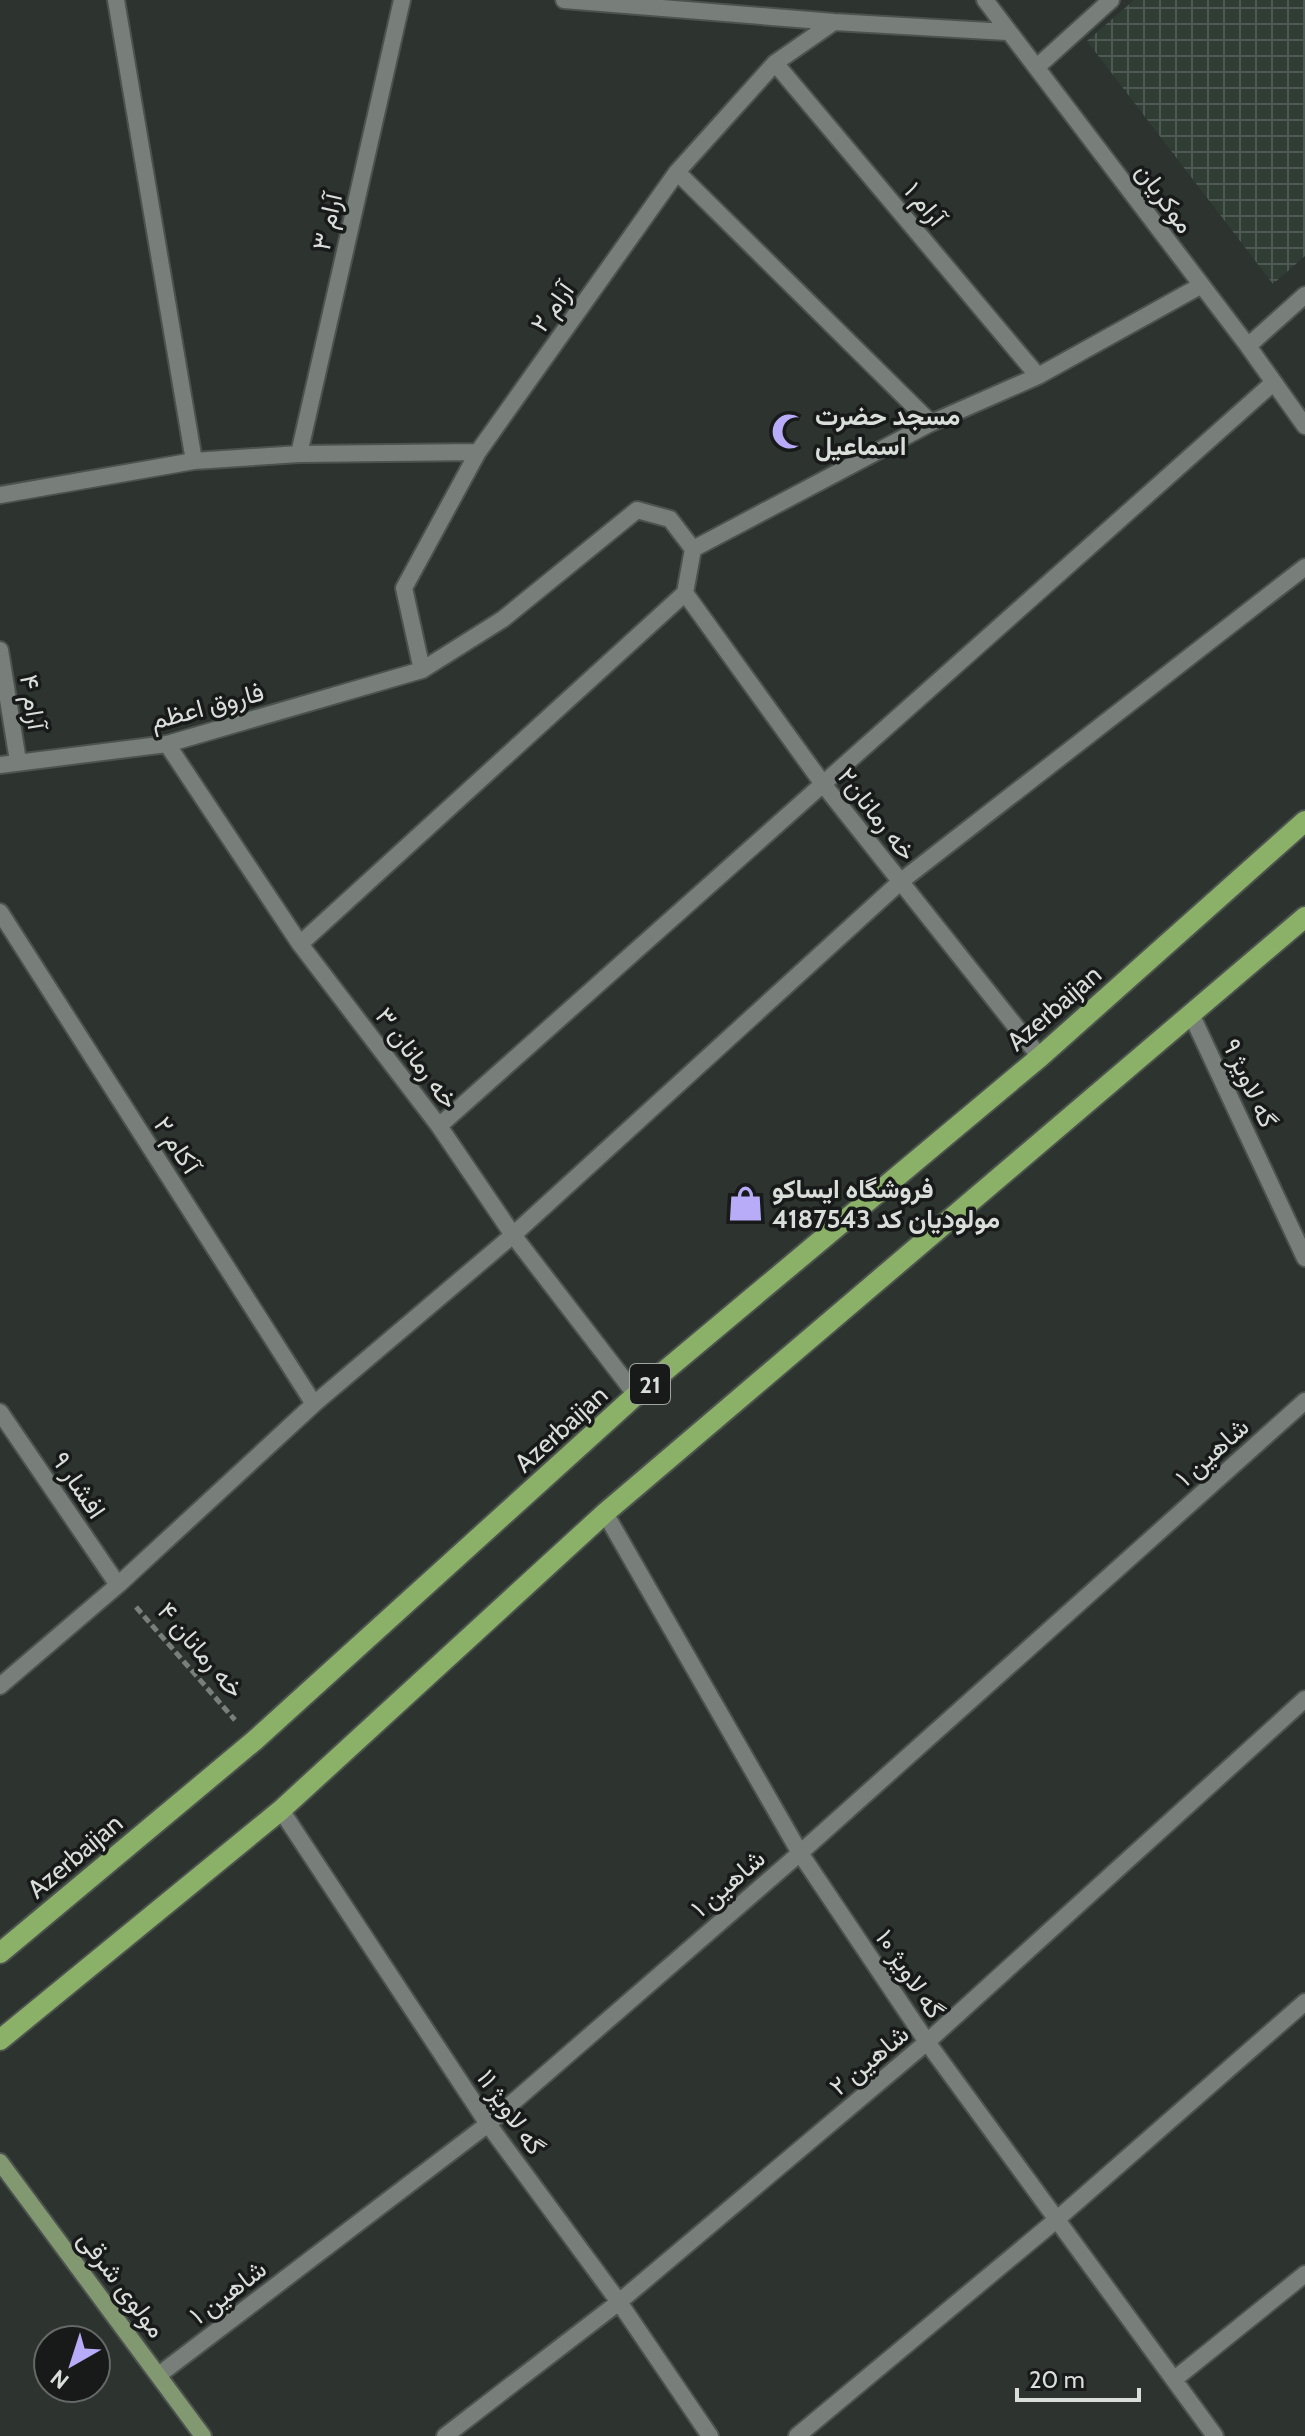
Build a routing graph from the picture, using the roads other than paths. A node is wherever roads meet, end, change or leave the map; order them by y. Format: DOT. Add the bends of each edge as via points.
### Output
graph roads {
  1 [pos="116,0"];
  2 [pos="402,0"];
  3 [pos="564,0"];
  4 [pos="985,0"];
  5 [pos="1111,0"];
  6 [pos="665,4"];
  7 [pos="834,22"];
  8 [pos="1007,32"];
  9 [pos="775,63"];
  10 [pos="1038,66"];
  11 [pos="677,172"];
  12 [pos="1200,286"];
  13 [pos="1305,295"];
  14 [pos="1248,346"];
  15 [pos="1038,376"];
  16 [pos="1273,383"];
  17 [pos="931,423"];
  18 [pos="1305,426"];
  19 [pos="478,452"];
  20 [pos="299,454"];
  21 [pos="194,461"];
  22 [pos="0,495"];
  23 [pos="693,549"];
  24 [pos="1305,567"];
  25 [pos="685,593"];
  26 [pos="0,650"];
  27 [pos="422,670"];
  28 [pos="167,744"];
  29 [pos="18,761"];
  30 [pos="0,765"];
  31 [pos="823,784"];
  32 [pos="1305,821"];
  33 [pos="900,882"];
  34 [pos="0,912"];
  35 [pos="1305,917"];
  36 [pos="300,944"];
  37 [pos="1192,1016"];
  38 [pos="1040,1057"];
  39 [pos="439,1126"];
  40 [pos="513,1235"];
  41 [pos="1305,1258"];
  42 [pos="636,1395"];
  43 [pos="1305,1401"];
  44 [pos="314,1404"];
  45 [pos="0,1412"];
  46 [pos="605,1513"];
  47 [pos="118,1585"];
  48 [pos="0,1686"];
  49 [pos="1305,1699"];
  50 [pos="281,1810"];
  51 [pos="800,1853"];
  52 [pos="0,1953"];
  53 [pos="1305,2002"];
  54 [pos="0,2040"];
  55 [pos="927,2042"];
  56 [pos="488,2124"];
  57 [pos="0,2162"];
  58 [pos="1055,2221"];
  59 [pos="1305,2274"];
  60 [pos="619,2302"];
  61 [pos="160,2374"];
  62 [pos="1176,2378"];
  63 [pos="203,2436"];
  64 [pos="445,2436"];
  65 [pos="710,2436"];
  66 [pos="797,2436"];
  67 [pos="1215,2436"];
  1 -- 21 [label="street"];
  2 -- 20 [label="street, آرام ۳"];
  3 -- 6 [label="street"];
  4 -- 8 [label="street, موکریان"];
  5 -- 10 [label="street"];
  6 -- 7 [label="street"];
  7 -- 8 [label="street"];
  7 -- 9 [label="street, آرام ۲"];
  8 -- 10 [label="street, موکریان"];
  9 -- 11 [label="street, آرام ۲"];
  9 -- 15 [label="street, آرام ۱"];
  10 -- 12 [label="street, موکریان"];
  11 -- 17 [label="street"];
  11 -- 19 [label="street, آرام ۲"];
  12 -- 14 [label="street, موکریان"];
  12 -- 15 [label="street"];
  13 -- 14 [label="street"];
  14 -- 16 [label="street, موکریان"];
  15 -- 17 [label="street"];
  16 -- 18 [label="street, موکریان"];
  16 -- 31 [label="street"];
  17 -- 23 [label="street"];
  19 -- 20 [label="street"];
  19 -- 27 [label="street, آرام ۲" via="404,588"];
  20 -- 21 [label="street"];
  21 -- 22 [label="street"];
  23 -- 25 [label="street"];
  23 -- 27 [label="street, فاروق اعظم" via="670,519 637,510 503,619"];
  24 -- 33 [label="street"];
  25 -- 31 [label="street, خه رمانان۲"];
  25 -- 36 [label="street"];
  26 -- 29 [label="street, آرام ۴"];
  27 -- 28 [label="street, فاروق اعظم"];
  28 -- 29 [label="street, فاروق اعظم"];
  28 -- 36 [label="street, خه رمانان ۳"];
  29 -- 30 [label="street, فاروق اعظم"];
  31 -- 33 [label="street, خه رمانان۲"];
  31 -- 39 [label="street"];
  32 -- 38 [label="main road, Azerbaijan / 21"];
  33 -- 38 [label="street, خه رمانان۲"];
  33 -- 40 [label="street"];
  34 -- 44 [label="street, آکام ۲"];
  35 -- 37 [label="main road"];
  36 -- 39 [label="street, خه رمانان ۳"];
  37 -- 41 [label="street, گه لاویژ ۹"];
  37 -- 46 [label="main road"];
  38 -- 42 [label="main road, Azerbaijan / 21"];
  39 -- 40 [label="street, خه رمانان ۳"];
  40 -- 42 [label="street, خه رمانان ۳"];
  40 -- 44 [label="street"];
  42 -- 52 [label="main road, Azerbaijan / 21" via="254,1741"];
  43 -- 51 [label="street, شاهین ۱"];
  44 -- 47 [label="street"];
  45 -- 47 [label="street, افشار ۹"];
  46 -- 50 [label="main road"];
  46 -- 51 [label="street, گه لاویژ ۱۰"];
  47 -- 48 [label="street"];
  49 -- 55 [label="street, شاهین ۲"];
  50 -- 54 [label="main road"];
  50 -- 56 [label="street, گه لاویژ ۱۱"];
  51 -- 55 [label="street, گه لاویژ ۱۰"];
  51 -- 56 [label="street, شاهین ۱"];
  53 -- 58 [label="street"];
  55 -- 58 [label="street, گه لاویژ ۱۰"];
  55 -- 60 [label="street, شاهین ۲"];
  56 -- 60 [label="street, گه لاویژ ۱۱"];
  56 -- 61 [label="street, شاهین ۱"];
  57 -- 61 [label="main road, مولوی شرقی"];
  58 -- 62 [label="street, گه لاویژ ۱۰"];
  58 -- 66 [label="street"];
  59 -- 62 [label="street"];
  60 -- 64 [label="street, شاهین ۲"];
  60 -- 65 [label="street, گه لاویژ ۱۱"];
  61 -- 63 [label="main road, مولوی شرقی"];
  62 -- 67 [label="street, گه لاویژ ۱۰"];
}
